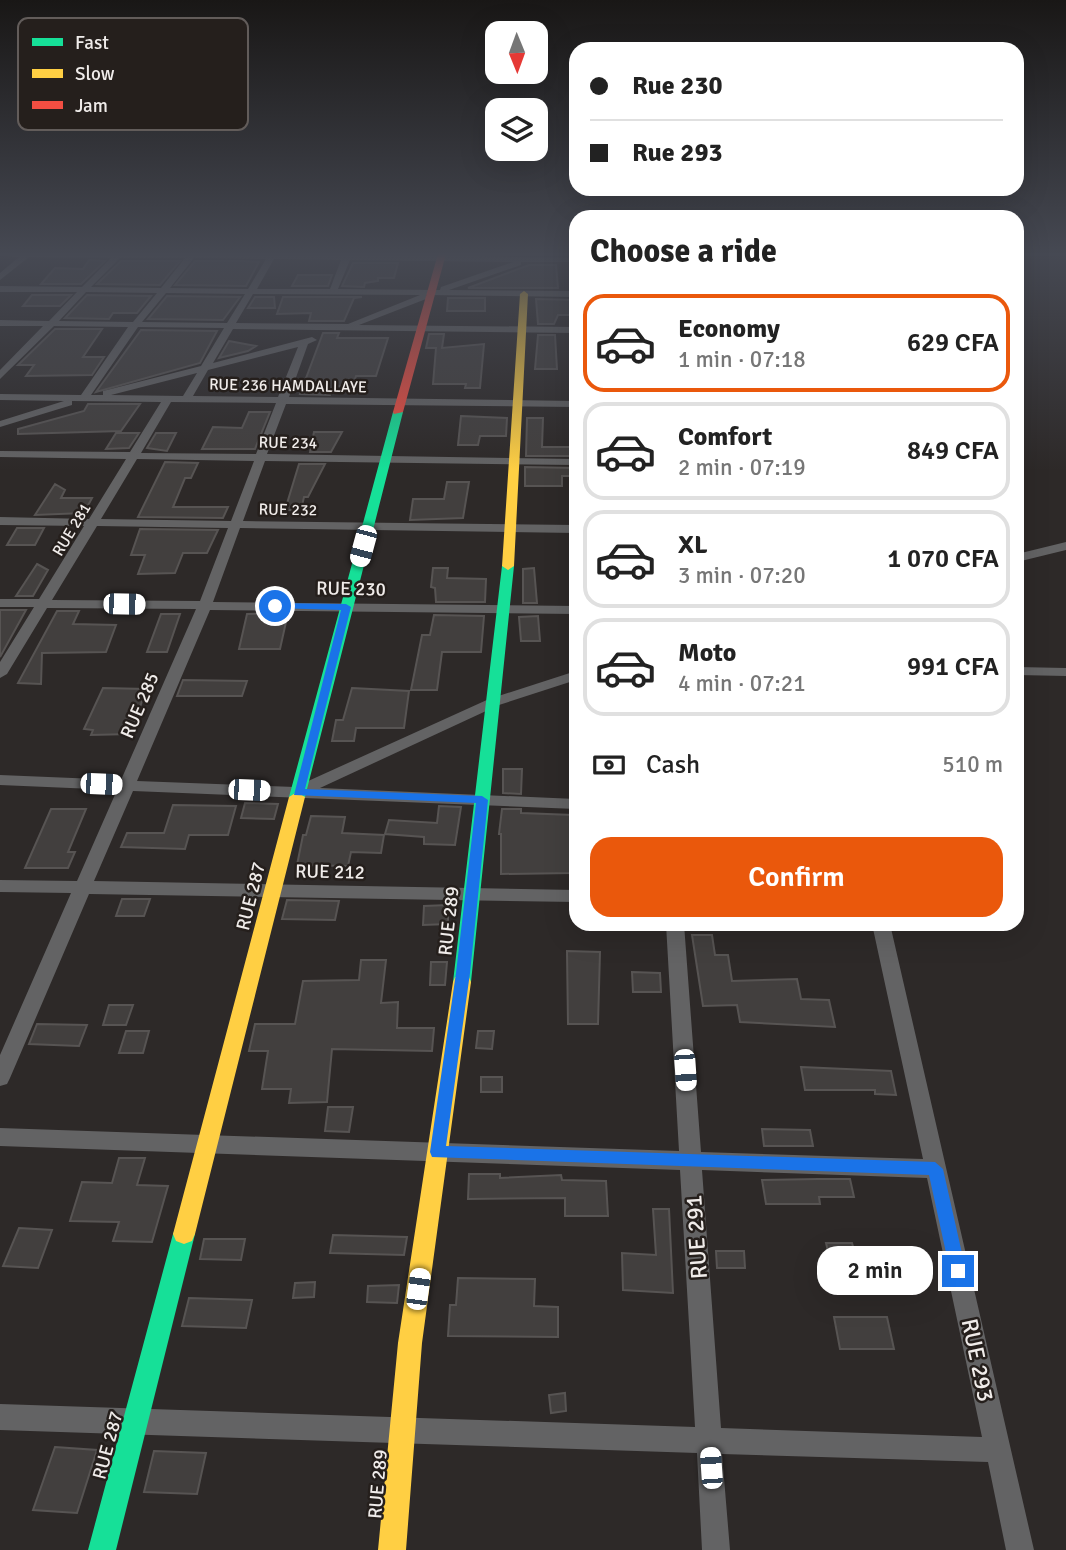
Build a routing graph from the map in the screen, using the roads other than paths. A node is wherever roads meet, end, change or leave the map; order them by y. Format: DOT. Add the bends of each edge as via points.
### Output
graph roads {
  1 [pos="48,326"];
  2 [pos="134,326"];
  3 [pos="230,326"];
  4 [pos="268,326"];
  5 [pos="345,327"];
  6 [pos="422,328"];
  7 [pos="522,329"];
  8 [pos="569,330"];
  9 [pos="304,343"];
  10 [pos="204,369"];
  11 [pos="0,376"];
  12 [pos="0,397"];
  13 [pos="83,398"];
  14 [pos="168,399"];
  15 [pos="186,399"];
  16 [pos="282,401"];
  17 [pos="401,402"];
  18 [pos="517,404"];
  19 [pos="569,404"];
  20 [pos="0,424"];
  21 [pos="0,454"];
  22 [pos="134,456"];
  23 [pos="261,458"];
  24 [pos="384,459"];
  25 [pos="514,461"];
  26 [pos="569,462"];
  27 [pos="0,521"];
  28 [pos="94,522"];
  29 [pos="236,524"];
  30 [pos="368,526"];
  31 [pos="510,528"];
  32 [pos="569,529"];
  33 [pos="1066,547"];
  34 [pos="1024,556"];
  35 [pos="0,603"];
  36 [pos="44,603"];
  37 [pos="205,606"];
  38 [pos="346,607"];
  39 [pos="506,610"];
  40 [pos="569,610"];
  41 [pos="1024,671"];
  42 [pos="1066,673"];
  43 [pos="0,674"];
  44 [pos="569,677"];
  45 [pos="494,702"];
  46 [pos="0,780"];
  47 [pos="127,785"];
  48 [pos="298,792"];
  49 [pos="482,800"];
  50 [pos="569,804"];
  51 [pos="0,886"];
  52 [pos="82,888"];
  53 [pos="273,891"];
  54 [pos="472,894"];
  55 [pos="569,896"];
  56 [pos="675,931"];
  57 [pos="883,931"];
  58 [pos="0,1079"];
  59 [pos="0,1137"];
  60 [pos="207,1144"];
  61 [pos="437,1152"];
  62 [pos="691,1161"];
  63 [pos="935,1169"];
  64 [pos="0,1417"];
  65 [pos="135,1422"];
  66 [pos="402,1431"];
  67 [pos="709,1441"];
  68 [pos="998,1450"];
  69 [pos="102,1550"];
  70 [pos="393,1550"];
  71 [pos="716,1550"];
  72 [pos="1020,1550"];
  1 -- 11 [label="street"];
  2 -- 13 [label="street"];
  3 -- 10 [label="street"];
  4 -- 5 [label="street"];
  5 -- 6 [label="street"];
  5 -- 9 [label="street"];
  6 -- 7 [label="street"];
  6 -- 17 [label="street, RUE 287"];
  7 -- 8 [label="street"];
  7 -- 18 [label="street, RUE 289"];
  9 -- 10 [label="street"];
  9 -- 16 [label="street, RUE 285"];
  10 -- 13 [label="street"];
  10 -- 15 [label="street"];
  12 -- 13 [label="street, RUE 236 HAMDALLAYE"];
  13 -- 14 [label="street, RUE 236 HAMDALLAYE"];
  13 -- 20 [label="street"];
  14 -- 15 [label="street, RUE 236 HAMDALLAYE"];
  14 -- 22 [label="street, RUE 281"];
  15 -- 16 [label="street, RUE 236 HAMDALLAYE"];
  16 -- 17 [label="street, RUE 236 HAMDALLAYE"];
  16 -- 23 [label="street, RUE 285"];
  17 -- 18 [label="street, RUE 236 HAMDALLAYE"];
  17 -- 24 [label="street, RUE 287"];
  18 -- 19 [label="street, RUE 236 HAMDALLAYE"];
  18 -- 25 [label="street, RUE 289"];
  21 -- 22 [label="street, RUE 234"];
  22 -- 23 [label="street, RUE 234"];
  22 -- 28 [label="street, RUE 281"];
  23 -- 24 [label="street, RUE 234"];
  23 -- 29 [label="street, RUE 285"];
  24 -- 25 [label="street, RUE 234"];
  24 -- 30 [label="street, RUE 287"];
  25 -- 26 [label="street, RUE 234"];
  25 -- 31 [label="street, RUE 289"];
  27 -- 28 [label="street, RUE 232"];
  28 -- 29 [label="street, RUE 232"];
  28 -- 36 [label="street, RUE 281"];
  29 -- 30 [label="street, RUE 232"];
  29 -- 37 [label="street, RUE 285"];
  30 -- 31 [label="street, RUE 232"];
  30 -- 38 [label="street, RUE 287"];
  31 -- 32 [label="street, RUE 232"];
  31 -- 39 [label="street, RUE 289"];
  33 -- 34 [label="street"];
  35 -- 36 [label="street, RUE 230"];
  36 -- 37 [label="street, RUE 230"];
  36 -- 43 [label="street, RUE 281"];
  37 -- 38 [label="street, RUE 230"];
  37 -- 47 [label="street, RUE 285"];
  38 -- 39 [label="street, RUE 230"];
  38 -- 48 [label="street, RUE 287"];
  39 -- 40 [label="street, RUE 230"];
  39 -- 45 [label="street, RUE 289"];
  41 -- 42 [label="street"];
  44 -- 45 [label="street"];
  45 -- 48 [label="street"];
  45 -- 49 [label="street, RUE 289"];
  46 -- 47 [label="street"];
  47 -- 48 [label="street"];
  47 -- 52 [label="street, RUE 285"];
  48 -- 49 [label="street"];
  48 -- 53 [label="street, RUE 287"];
  49 -- 50 [label="street"];
  49 -- 54 [label="street, RUE 289"];
  51 -- 52 [label="street, RUE 212"];
  52 -- 53 [label="street, RUE 212"];
  52 -- 58 [label="street, RUE 285"];
  53 -- 54 [label="street, RUE 212"];
  53 -- 60 [label="street, RUE 287"];
  54 -- 55 [label="street, RUE 212"];
  54 -- 61 [label="street, RUE 289"];
  56 -- 62 [label="street, RUE 291"];
  57 -- 63 [label="street, RUE 293"];
  59 -- 60 [label="street"];
  60 -- 61 [label="street"];
  60 -- 65 [label="street, RUE 287"];
  61 -- 62 [label="street"];
  61 -- 66 [label="street, RUE 289"];
  62 -- 63 [label="street"];
  62 -- 67 [label="street, RUE 291"];
  63 -- 68 [label="street, RUE 293"];
  64 -- 65 [label="street"];
  65 -- 66 [label="street"];
  65 -- 69 [label="street, RUE 287"];
  66 -- 67 [label="street"];
  66 -- 70 [label="street, RUE 289"];
  67 -- 68 [label="street"];
  67 -- 71 [label="street, RUE 291"];
  68 -- 72 [label="street, RUE 293"];
}
